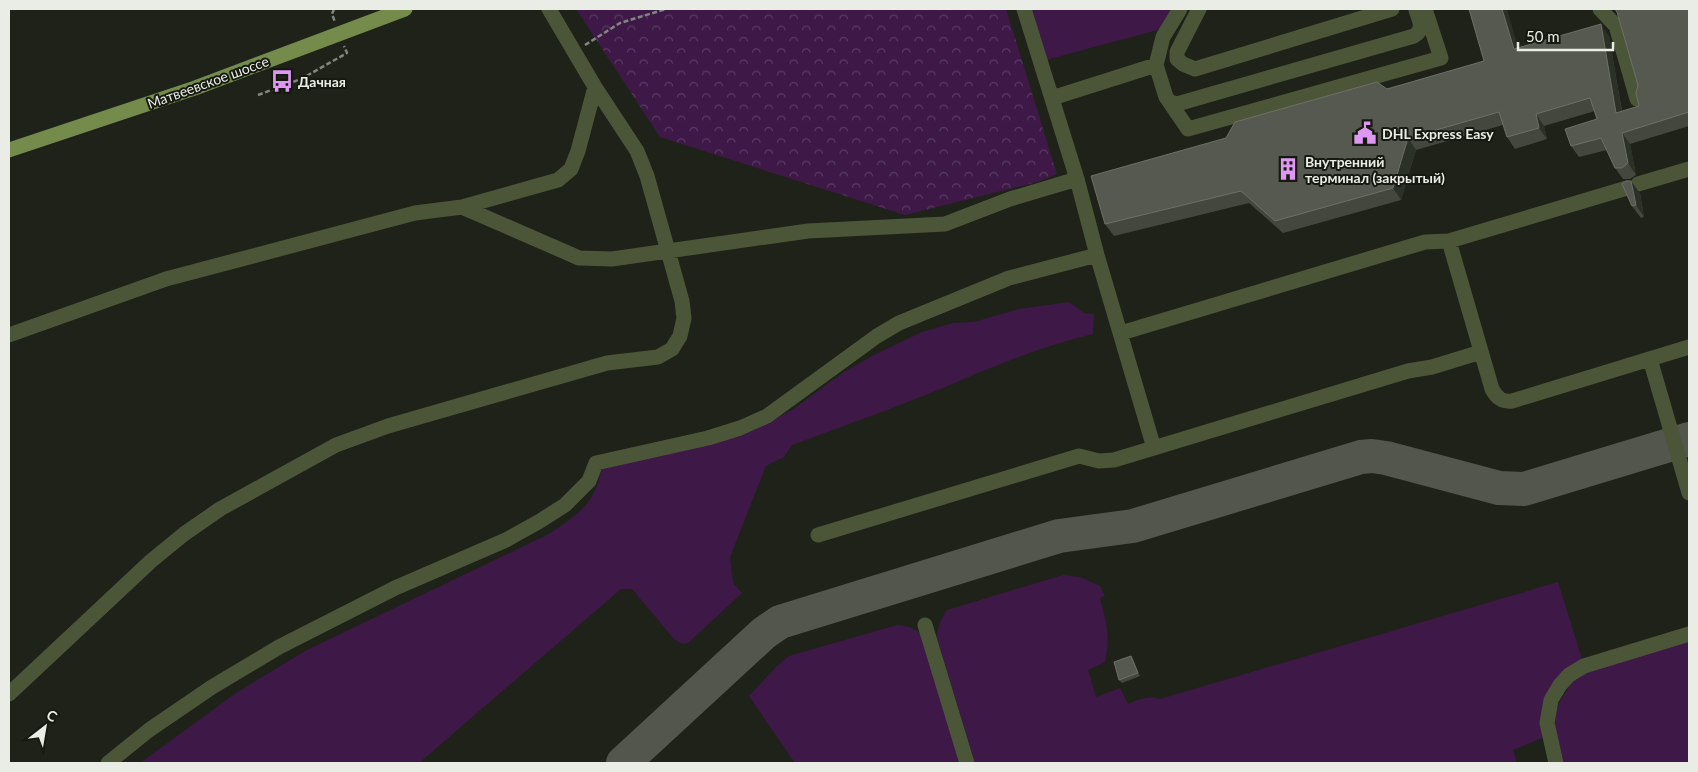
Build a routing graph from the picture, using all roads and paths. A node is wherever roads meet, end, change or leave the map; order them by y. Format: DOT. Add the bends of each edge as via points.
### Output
graph roads {
  1 [pos="334,9"];
  2 [pos="405,9"];
  3 [pos="550,9"];
  4 [pos="666,9"];
  5 [pos="1024,9"];
  6 [pos="1180,9"];
  7 [pos="1200,9"];
  8 [pos="1392,9"];
  9 [pos="1416,9"];
  10 [pos="1425,9"];
  11 [pos="1600,9"];
  12 [pos="339,34"];
  13 [pos="574,52"];
  14 [pos="1156,65"];
  15 [pos="595,87"];
  16 [pos="258,95"];
  17 [pos="1052,98"];
  18 [pos="1637,98"];
  19 [pos="1170,102"];
  20 [pos="9,150"];
  21 [pos="1689,169"];
  22 [pos="1077,180"];
  23 [pos="462,207"];
  24 [pos="1448,241"];
  25 [pos="667,250"];
  26 [pos="1097,255"];
  27 [pos="1121,333"];
  28 [pos="9,335"];
  29 [pos="1689,347"];
  30 [pos="1481,352"];
  31 [pos="1650,359"];
  32 [pos="1154,448"];
  33 [pos="1689,493"];
  34 [pos="818,535"];
  35 [pos="925,625"];
  36 [pos="1689,634"];
  37 [pos="9,694"];
  38 [pos="108,763"];
  39 [pos="967,763"];
  40 [pos="1556,763"];
  1 -- 12 [label="path" via="332,14"];
  2 -- 12 [label="main road, Матвеевское шоссе"];
  3 -- 13 [label="street"];
  4 -- 13 [label="path" via="620,23"];
  5 -- 17 [label="street"];
  6 -- 14 [label="street" via="1163,37"];
  7 -- 8 [label="street" via="1176,52 1177,59 1195,69"];
  9 -- 19 [label="street" via="1421,29 1414,36 1177,104"];
  10 -- 19 [label="street" via="1441,58 1188,129"];
  11 -- 18 [label="street" via="1616,26"];
  12 -- 16 [label="path" via="347,53 301,79"];
  12 -- 20 [label="main road, Матвеевское шоссе" via="195,88"];
  13 -- 15 [label="street"];
  14 -- 17 [label="street"];
  14 -- 19 [label="street"];
  15 -- 23 [label="street" via="571,169 558,180"];
  15 -- 25 [label="street" via="637,151"];
  17 -- 22 [label="street"];
  21 -- 24 [label="street"];
  22 -- 25 [label="street" via="1010,198 945,224 808,231"];
  22 -- 26 [label="street"];
  23 -- 25 [label="street" via="579,258 612,258"];
  23 -- 28 [label="street" via="415,213 166,279"];
  24 -- 27 [label="street" via="1425,242"];
  24 -- 30 [label="street"];
  25 -- 37 [label="street" via="684,318 680,336 672,349 658,357 607,363 544,380 388,426 336,445 220,509 184,534"];
  26 -- 27 [label="street"];
  26 -- 38 [label="street" via="1009,278 899,323 768,416 740,428 596,463 589,481 565,505 540,522 395,588 279,647 204,692"];
  27 -- 32 [label="street"];
  29 -- 31 [label="street"];
  30 -- 31 [label="street" via="1492,390 1496,397 1506,401"];
  30 -- 32 [label="street"];
  31 -- 33 [label="street"];
  32 -- 34 [label="street" via="1114,460 1099,461 1079,456"];
  35 -- 39 [label="street"];
  36 -- 40 [label="street" via="1584,666 1569,675 1551,700 1547,723"];
}
